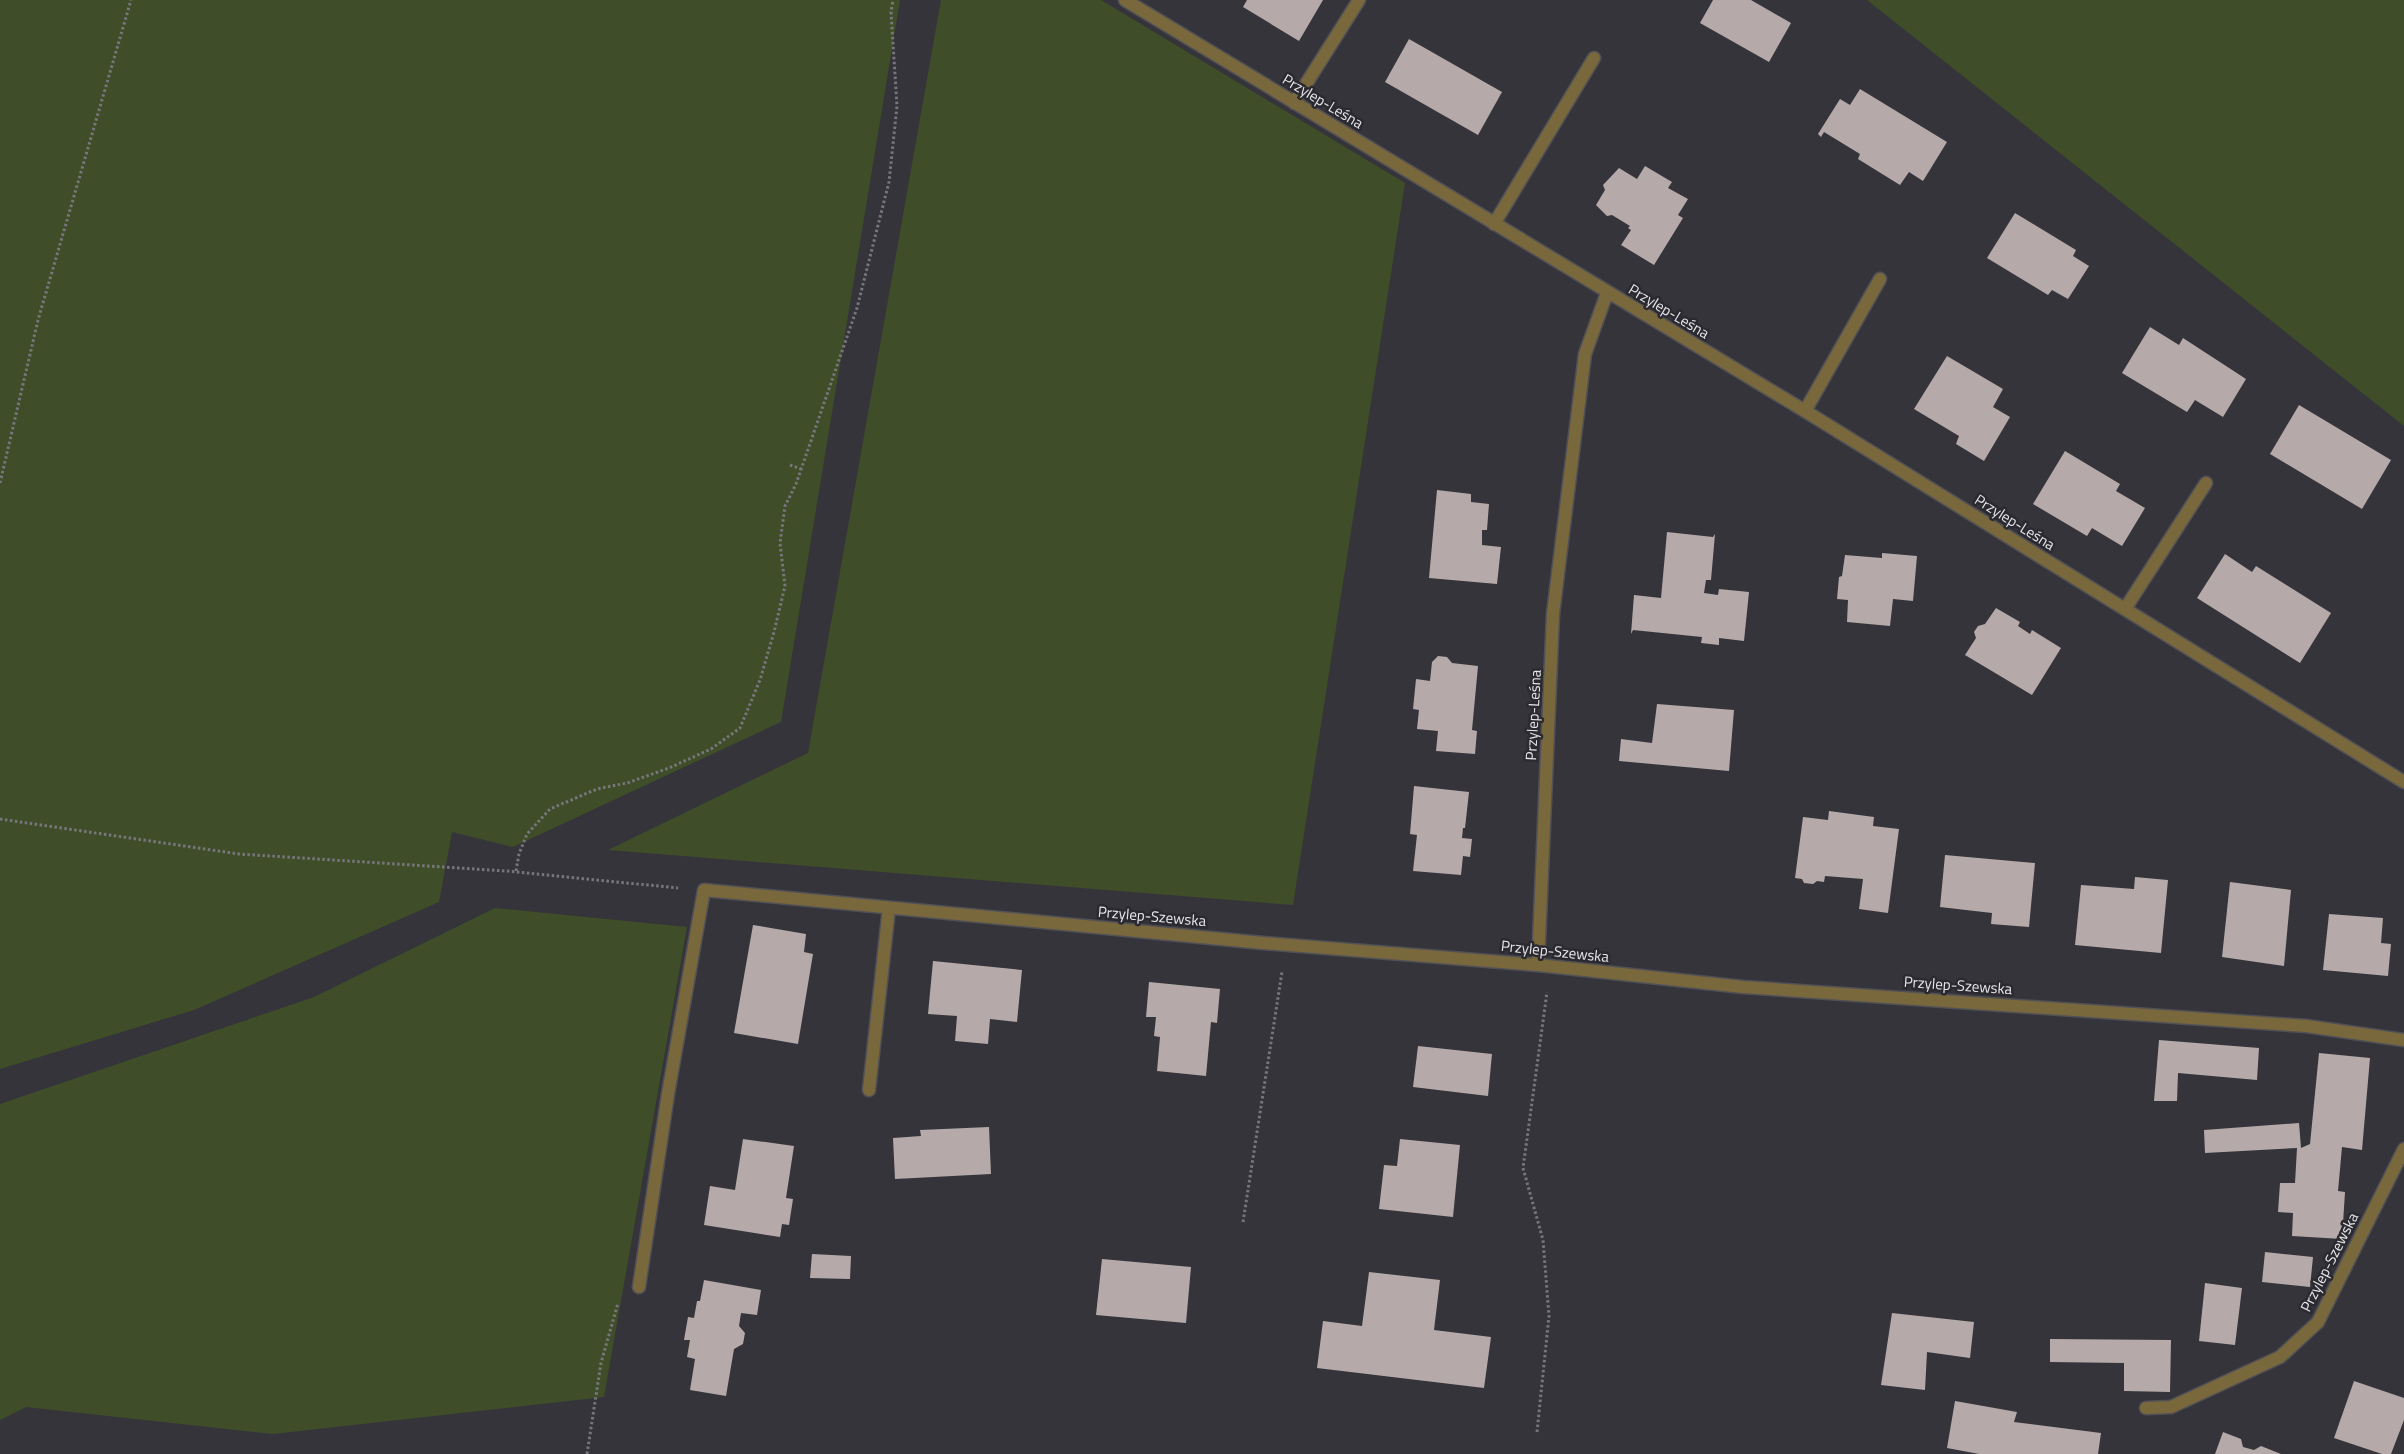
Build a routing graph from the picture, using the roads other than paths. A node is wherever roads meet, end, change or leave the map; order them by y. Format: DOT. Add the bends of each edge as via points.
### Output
graph roads {
  1 [pos="1125,0"];
  2 [pos="1360,0"];
  3 [pos="1594,58"];
  4 [pos="1294,103"];
  5 [pos="1494,224"];
  6 [pos="1880,278"];
  7 [pos="1607,293"];
  8 [pos="1805,412"];
  9 [pos="2206,483"];
  10 [pos="2125,609"];
  11 [pos="2404,782"];
  12 [pos="889,908"];
  13 [pos="1538,965"];
  14 [pos="2404,1040"];
  15 [pos="869,1090"];
  16 [pos="2404,1149"];
  17 [pos="638,1287"];
  18 [pos="2146,1408"];
  1 -- 4 [label="street, Przylep-Leśna"];
  2 -- 4 [label="street"];
  3 -- 5 [label="street"];
  4 -- 5 [label="street, Przylep-Leśna"];
  5 -- 7 [label="street, Przylep-Leśna"];
  6 -- 8 [label="street"];
  7 -- 8 [label="street, Przylep-Leśna"];
  7 -- 13 [label="street, Przylep-Leśna" via="1585,354 1553,614"];
  8 -- 10 [label="street, Przylep-Leśna"];
  9 -- 10 [label="street"];
  10 -- 11 [label="street, Przylep-Leśna"];
  12 -- 13 [label="street, Przylep-Szewska"];
  12 -- 15 [label="street"];
  12 -- 17 [label="street, Przylep-Szewska" via="704,890"];
  13 -- 14 [label="street, Przylep-Szewska" via="1742,986 2306,1026"];
  16 -- 18 [label="street, Przylep-Szewska" via="2318,1322 2280,1358 2171,1407"];
}
